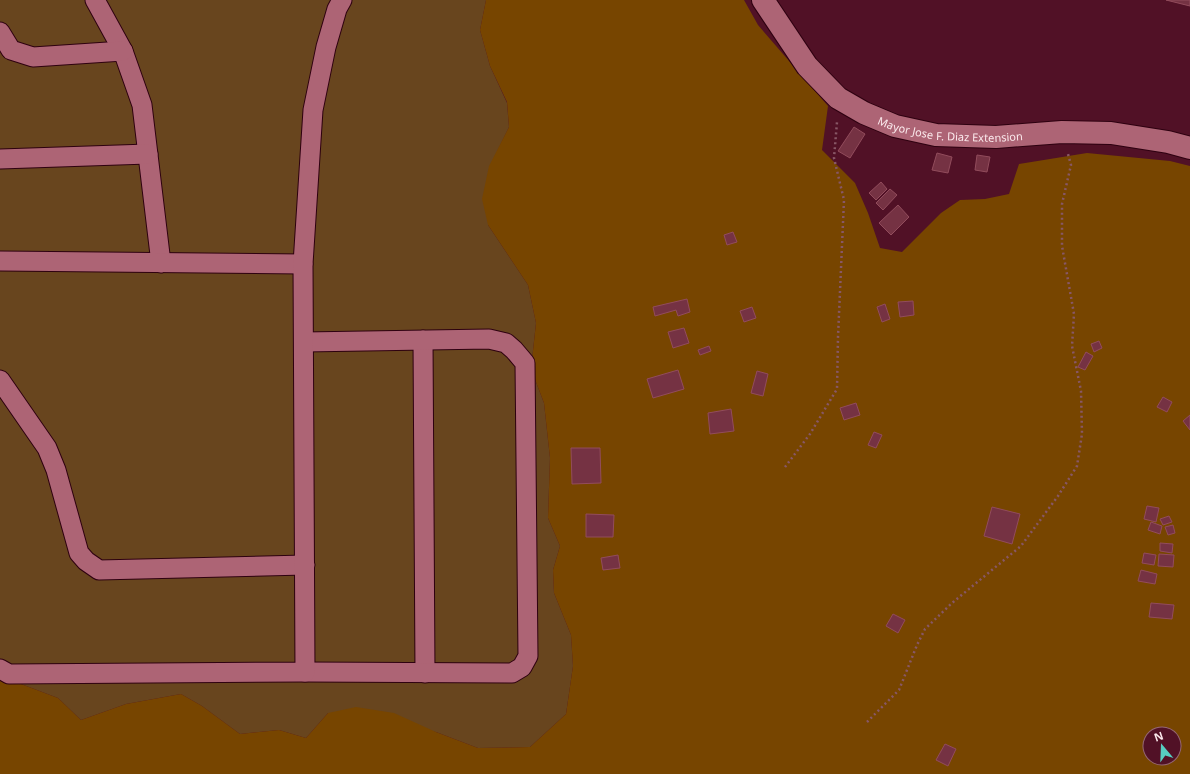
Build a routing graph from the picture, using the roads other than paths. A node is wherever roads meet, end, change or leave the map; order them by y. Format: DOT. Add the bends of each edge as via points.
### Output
graph roads {
  1 [pos="95,0"];
  2 [pos="342,0"];
  3 [pos="763,0"];
  4 [pos="0,32"];
  5 [pos="123,51"];
  6 [pos="1190,148"];
  7 [pos="148,154"];
  8 [pos="0,159"];
  9 [pos="0,261"];
  10 [pos="161,263"];
  11 [pos="303,264"];
  12 [pos="423,340"];
  13 [pos="304,342"];
  14 [pos="0,380"];
  15 [pos="304,566"];
  16 [pos="0,669"];
  17 [pos="305,672"];
  18 [pos="425,673"];
  1 -- 5 [label="street"];
  2 -- 11 [label="street" via="326,48 313,110"];
  3 -- 6 [label="street, Mayor Jose F. Diaz Extension" via="807,66 838,98 895,126 936,135 996,138 1062,132 1111,133"];
  4 -- 5 [label="street" via="11,50 33,56"];
  5 -- 7 [label="street" via="142,105"];
  7 -- 8 [label="street"];
  7 -- 10 [label="street"];
  9 -- 10 [label="street"];
  10 -- 11 [label="street"];
  11 -- 13 [label="street"];
  12 -- 13 [label="street"];
  12 -- 18 [label="street"];
  12 -- 18 [label="street" via="489,340 506,343 525,363 528,656 522,667 512,673"];
  13 -- 15 [label="street"];
  14 -- 15 [label="street" via="47,448 56,470 79,553 99,570"];
  15 -- 17 [label="street"];
  16 -- 17 [label="street" via="9,674"];
  17 -- 18 [label="street"];
}
